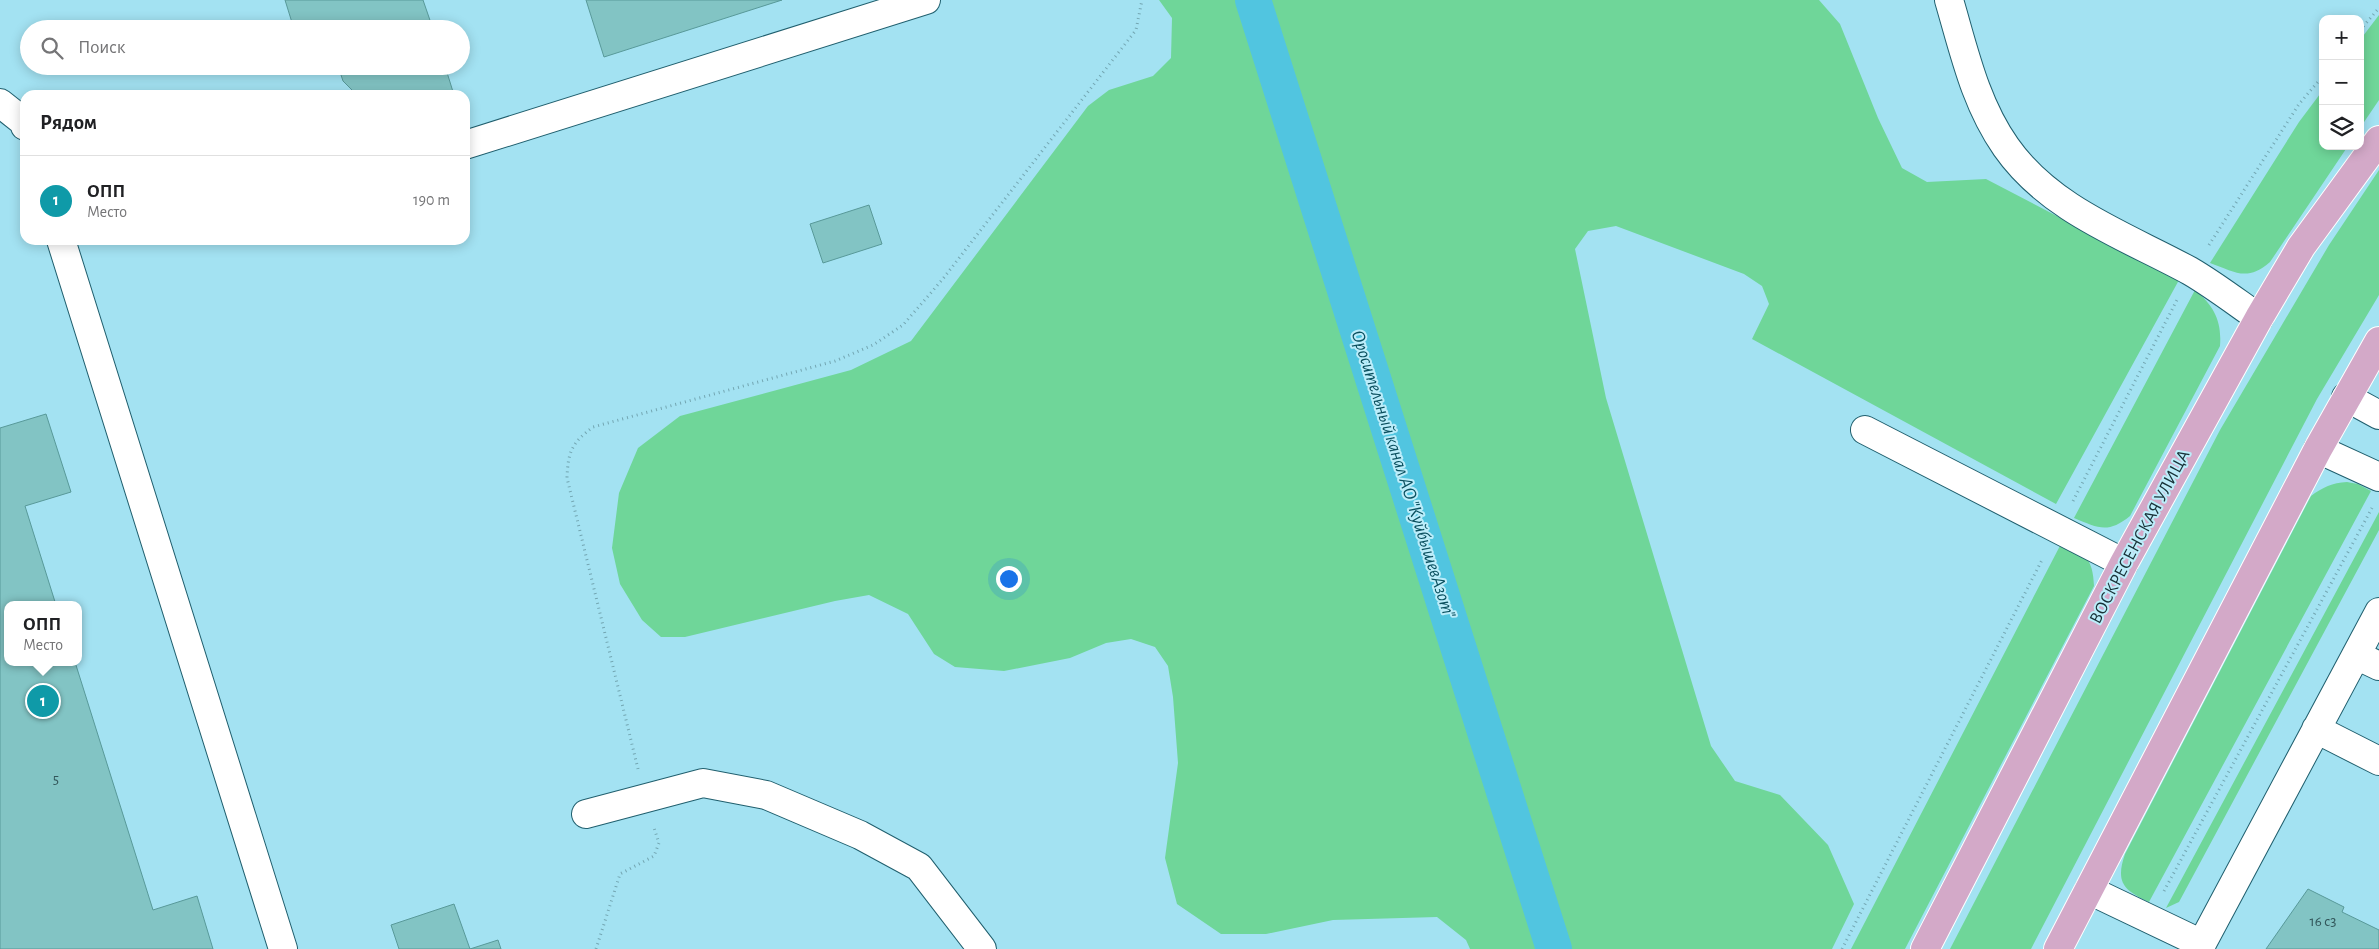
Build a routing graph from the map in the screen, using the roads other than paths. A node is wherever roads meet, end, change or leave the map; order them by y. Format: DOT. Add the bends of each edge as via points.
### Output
graph roads {
  1 [pos="926,0"];
  2 [pos="1949,0"];
  3 [pos="0,102"];
  4 [pos="20,119"];
  5 [pos="2379,140"];
  6 [pos="470,143"];
  7 [pos="63,245"];
  8 [pos="2259,318"];
  9 [pos="2379,341"];
  10 [pos="2346,397"];
  11 [pos="2379,415"];
  12 [pos="1865,430"];
  13 [pos="2318,449"];
  14 [pos="2379,477"];
  15 [pos="2124,564"];
  16 [pos="2379,612"];
  17 [pos="2368,660"];
  18 [pos="2316,729"];
  19 [pos="2379,761"];
  20 [pos="586,814"];
  21 [pos="2089,890"];
  22 [pos="2200,947"];
  23 [pos="283,949"];
  24 [pos="982,949"];
  25 [pos="1925,949"];
  26 [pos="2059,949"];
  1 -- 6 [label="lane"];
  2 -- 8 [label="lane" via="1978,97 2006,148 2039,184 2082,215 2192,272"];
  3 -- 4 [label="lane"];
  5 -- 8 [label="main road, ВОСКРЕСЕНСКАЯ УЛИЦА" via="2301,247"];
  7 -- 23 [label="lane"];
  8 -- 15 [label="main road, ВОСКРЕСЕНСКАЯ УЛИЦА"];
  9 -- 10 [label="main road"];
  10 -- 11 [label="lane"];
  10 -- 13 [label="main road"];
  12 -- 15 [label="lane"];
  13 -- 14 [label="lane"];
  13 -- 21 [label="main road"];
  15 -- 25 [label="main road, ВОСКРЕСЕНСКАЯ УЛИЦА"];
  16 -- 17 [label="lane"];
  17 -- 18 [label="lane"];
  18 -- 19 [label="lane"];
  18 -- 22 [label="lane"];
  20 -- 24 [label="lane" via="703,783 766,795 860,835 920,867"];
  21 -- 22 [label="lane"];
  21 -- 26 [label="main road"];
}
